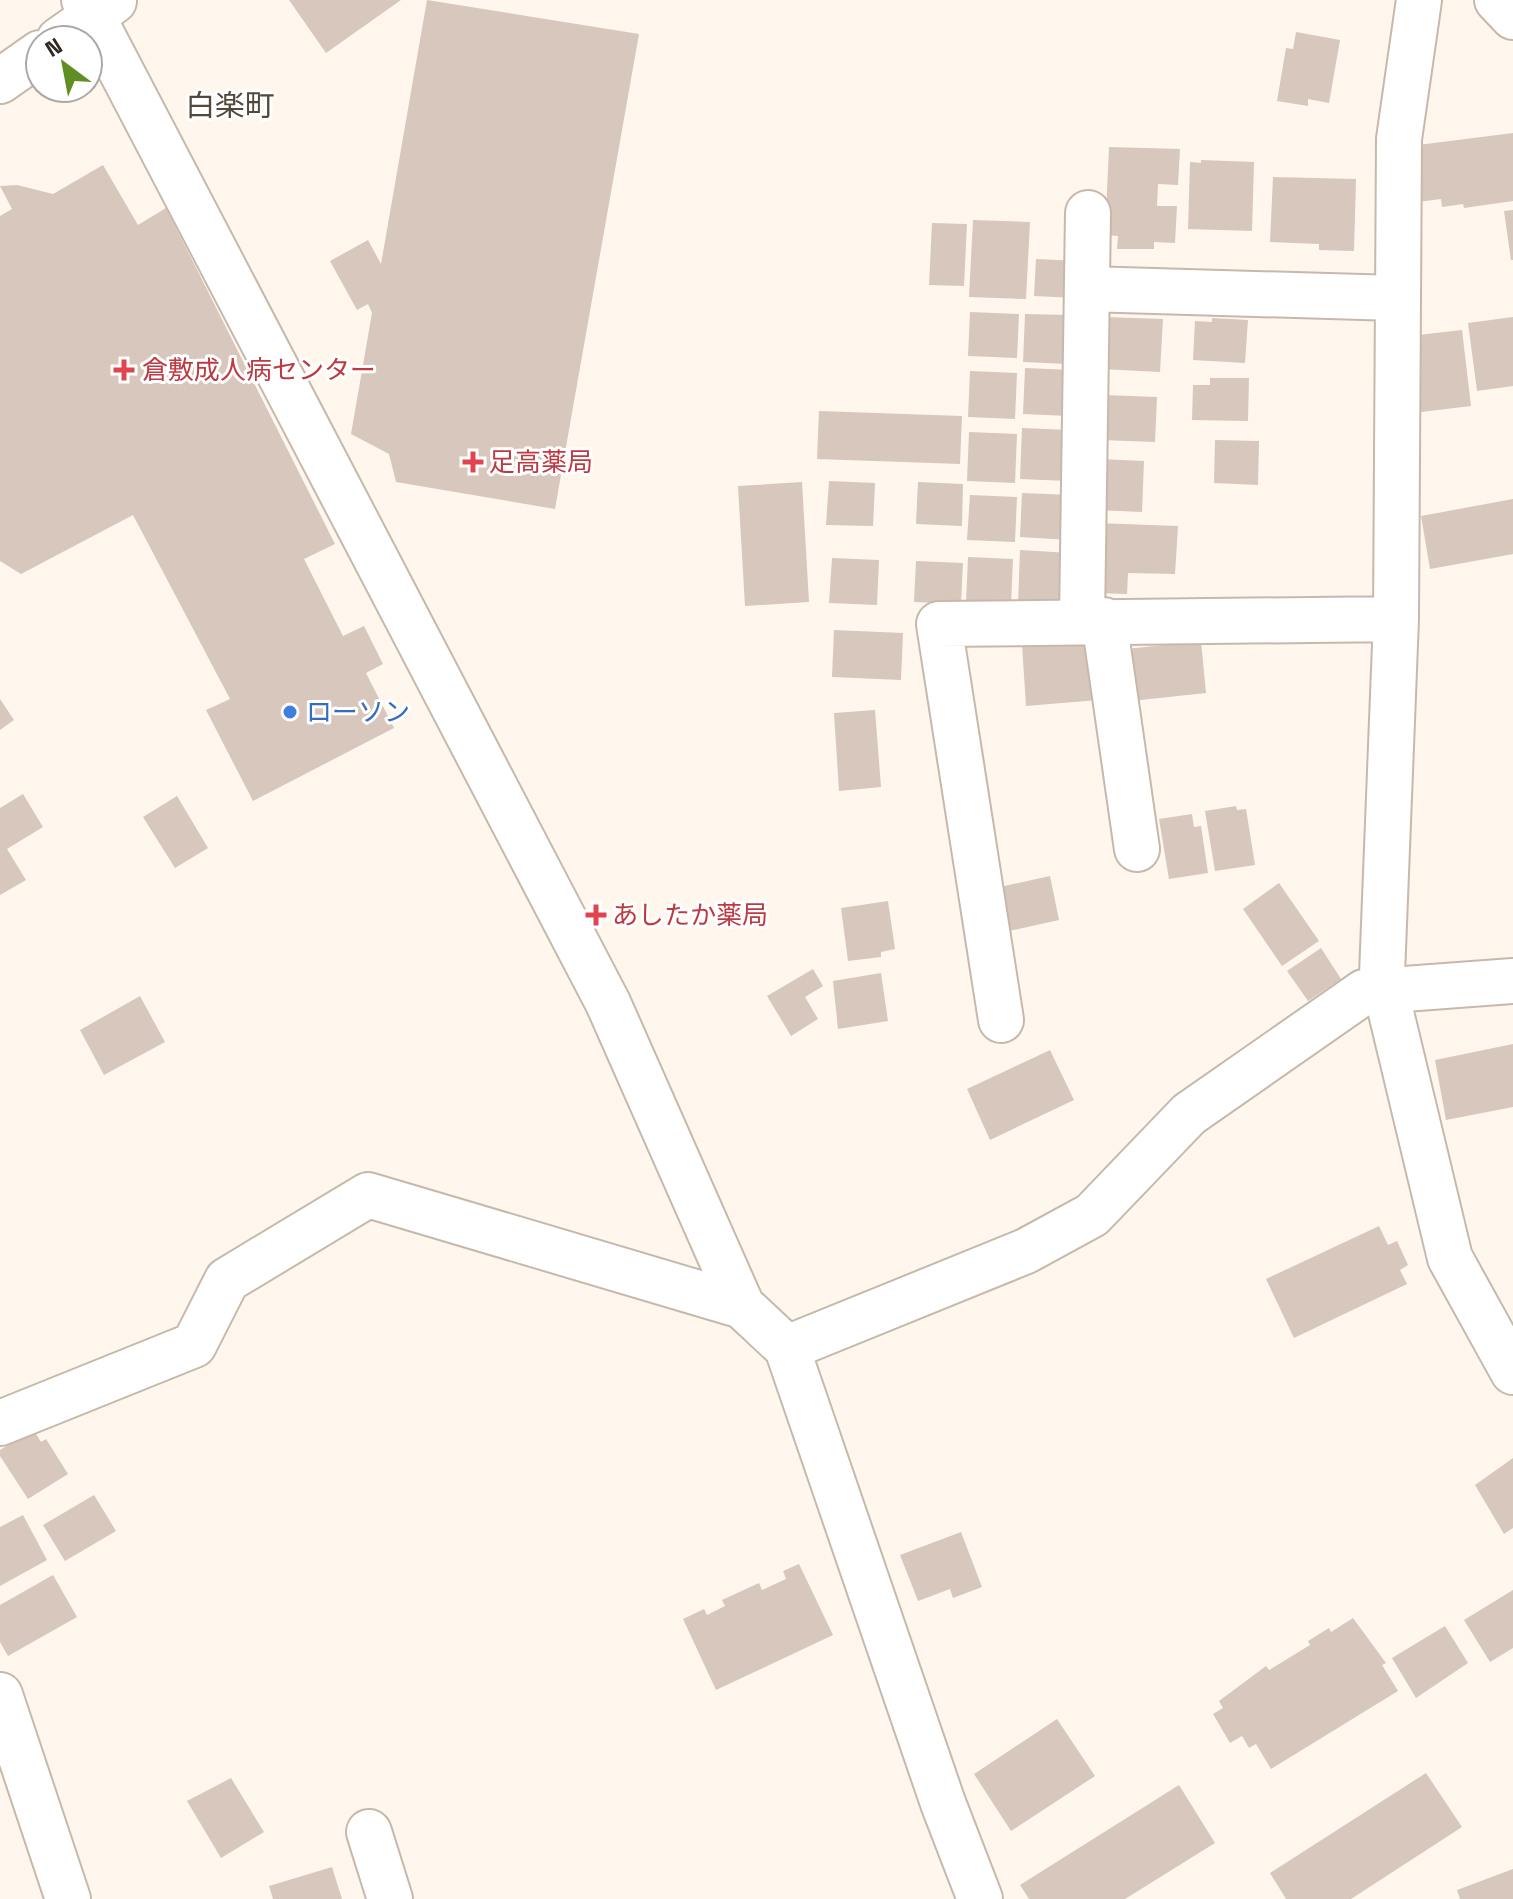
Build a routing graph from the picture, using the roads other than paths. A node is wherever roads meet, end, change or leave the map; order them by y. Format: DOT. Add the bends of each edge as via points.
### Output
graph roads {
  1 [pos="1419,0"];
  2 [pos="1497,0"];
  3 [pos="88,14"];
  4 [pos="1513,17"];
  5 [pos="24,64"];
  6 [pos="0,81"];
  7 [pos="1088,213"];
  8 [pos="1087,289"];
  9 [pos="1396,298"];
  10 [pos="1396,619"];
  11 [pos="1093,620"];
  12 [pos="1137,849"];
  13 [pos="1513,981"];
  14 [pos="1386,993"];
  15 [pos="1001,1020"];
  16 [pos="742,1306"];
  17 [pos="787,1348"];
  18 [pos="1513,1372"];
  19 [pos="0,1423"];
  20 [pos="0,1695"];
  21 [pos="11,1761"];
  22 [pos="369,1832"];
  23 [pos="68,1899"];
  24 [pos="390,1899"];
  25 [pos="980,1899"];
  1 -- 9 [label="street" via="1399,139"];
  2 -- 4 [label="street"];
  3 -- 16 [label="street" via="608,1003"];
  5 -- 6 [label="street"];
  7 -- 8 [label="street"];
  8 -- 9 [label="street"];
  8 -- 11 [label="street"];
  9 -- 10 [label="street"];
  10 -- 11 [label="street"];
  10 -- 14 [label="street" via="1385,848"];
  11 -- 12 [label="street"];
  11 -- 15 [label="street" via="939,624"];
  13 -- 14 [label="street"];
  14 -- 17 [label="street" via="1364,992 1189,1114 1092,1215 1026,1251"];
  14 -- 18 [label="street" via="1450,1258"];
  16 -- 17 [label="street"];
  16 -- 19 [label="street" via="368,1195 227,1280 194,1345"];
  17 -- 25 [label="street"];
  20 -- 21 [label="street"];
  21 -- 23 [label="street"];
  22 -- 24 [label="street"];
}
